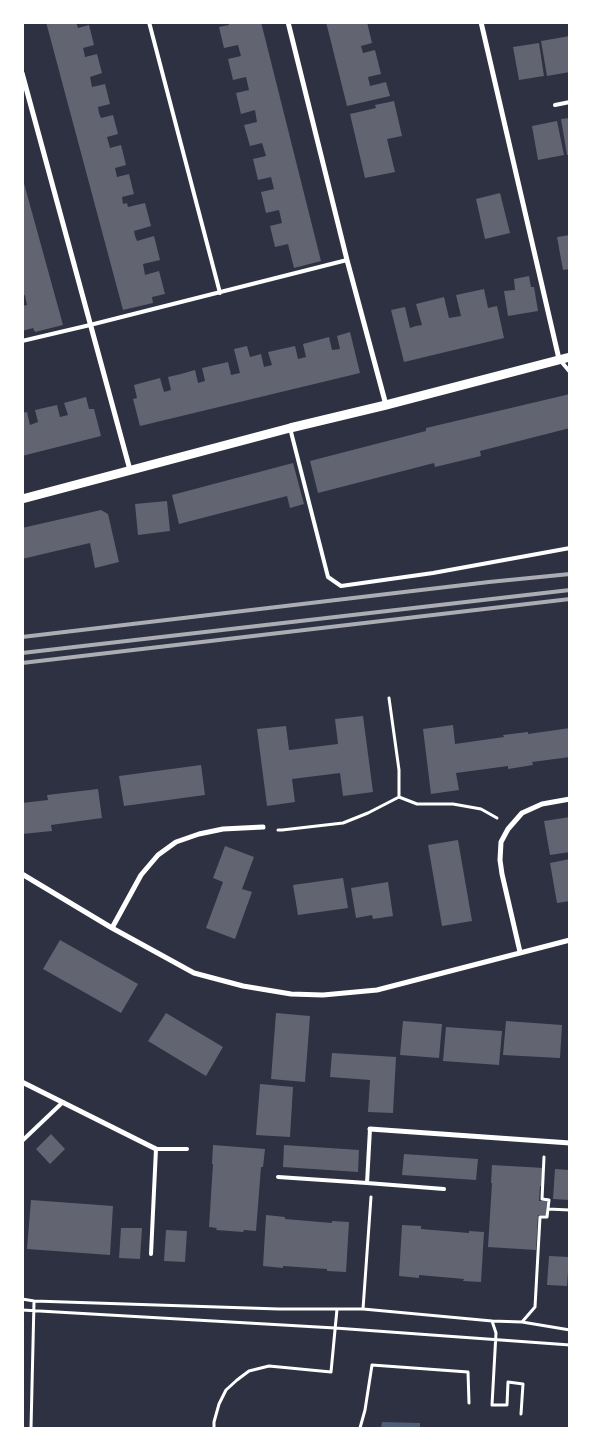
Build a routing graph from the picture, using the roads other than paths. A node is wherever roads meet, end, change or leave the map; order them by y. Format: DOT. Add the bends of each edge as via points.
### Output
graph roads {
  1 [pos="148,22"];
  2 [pos="288,22"];
  3 [pos="481,22"];
  4 [pos="22,73"];
  5 [pos="570,102"];
  6 [pos="555,105"];
  7 [pos="347,260"];
  8 [pos="220,293"];
  9 [pos="90,326"];
  10 [pos="22,341"];
  11 [pos="570,357"];
  12 [pos="559,359"];
  13 [pos="570,372"];
  14 [pos="386,405"];
  15 [pos="290,428"];
  16 [pos="130,470"];
  17 [pos="22,499"];
  18 [pos="570,548"];
  19 [pos="570,799"];
  20 [pos="263,827"];
  21 [pos="22,874"];
  22 [pos="112,928"];
  23 [pos="570,940"];
  24 [pos="520,952"];
  25 [pos="22,1082"];
  26 [pos="63,1102"];
  27 [pos="370,1129"];
  28 [pos="22,1141"];
  29 [pos="570,1143"];
  30 [pos="156,1149"];
  31 [pos="187,1149"];
  32 [pos="278,1177"];
  33 [pos="369,1184"];
  34 [pos="444,1189"];
  35 [pos="151,1254"];
  1 -- 8 [label="lane"];
  2 -- 7 [label="street"];
  3 -- 12 [label="street"];
  4 -- 9 [label="street"];
  5 -- 6 [label="lane"];
  7 -- 8 [label="lane"];
  7 -- 14 [label="street"];
  8 -- 9 [label="lane"];
  9 -- 10 [label="lane"];
  9 -- 16 [label="street"];
  11 -- 12 [label="street"];
  12 -- 13 [label="lane"];
  12 -- 14 [label="street"];
  14 -- 15 [label="street"];
  15 -- 16 [label="street"];
  15 -- 18 [label="lane" via="328,578 341,586"];
  16 -- 17 [label="street"];
  19 -- 24 [label="street" via="542,804 522,813 501,842 500,860"];
  20 -- 22 [label="street" via="223,829 176,842 158,855 141,875"];
  21 -- 22 [label="street"];
  22 -- 24 [label="street" via="194,973 291,994 377,990"];
  23 -- 24 [label="street"];
  25 -- 26 [label="street"];
  26 -- 28 [label="lane"];
  26 -- 30 [label="street"];
  27 -- 29 [label="street"];
  27 -- 33 [label="lane"];
  30 -- 31 [label="lane"];
  30 -- 35 [label="lane"];
  32 -- 33 [label="lane"];
  33 -- 34 [label="lane"];
}
